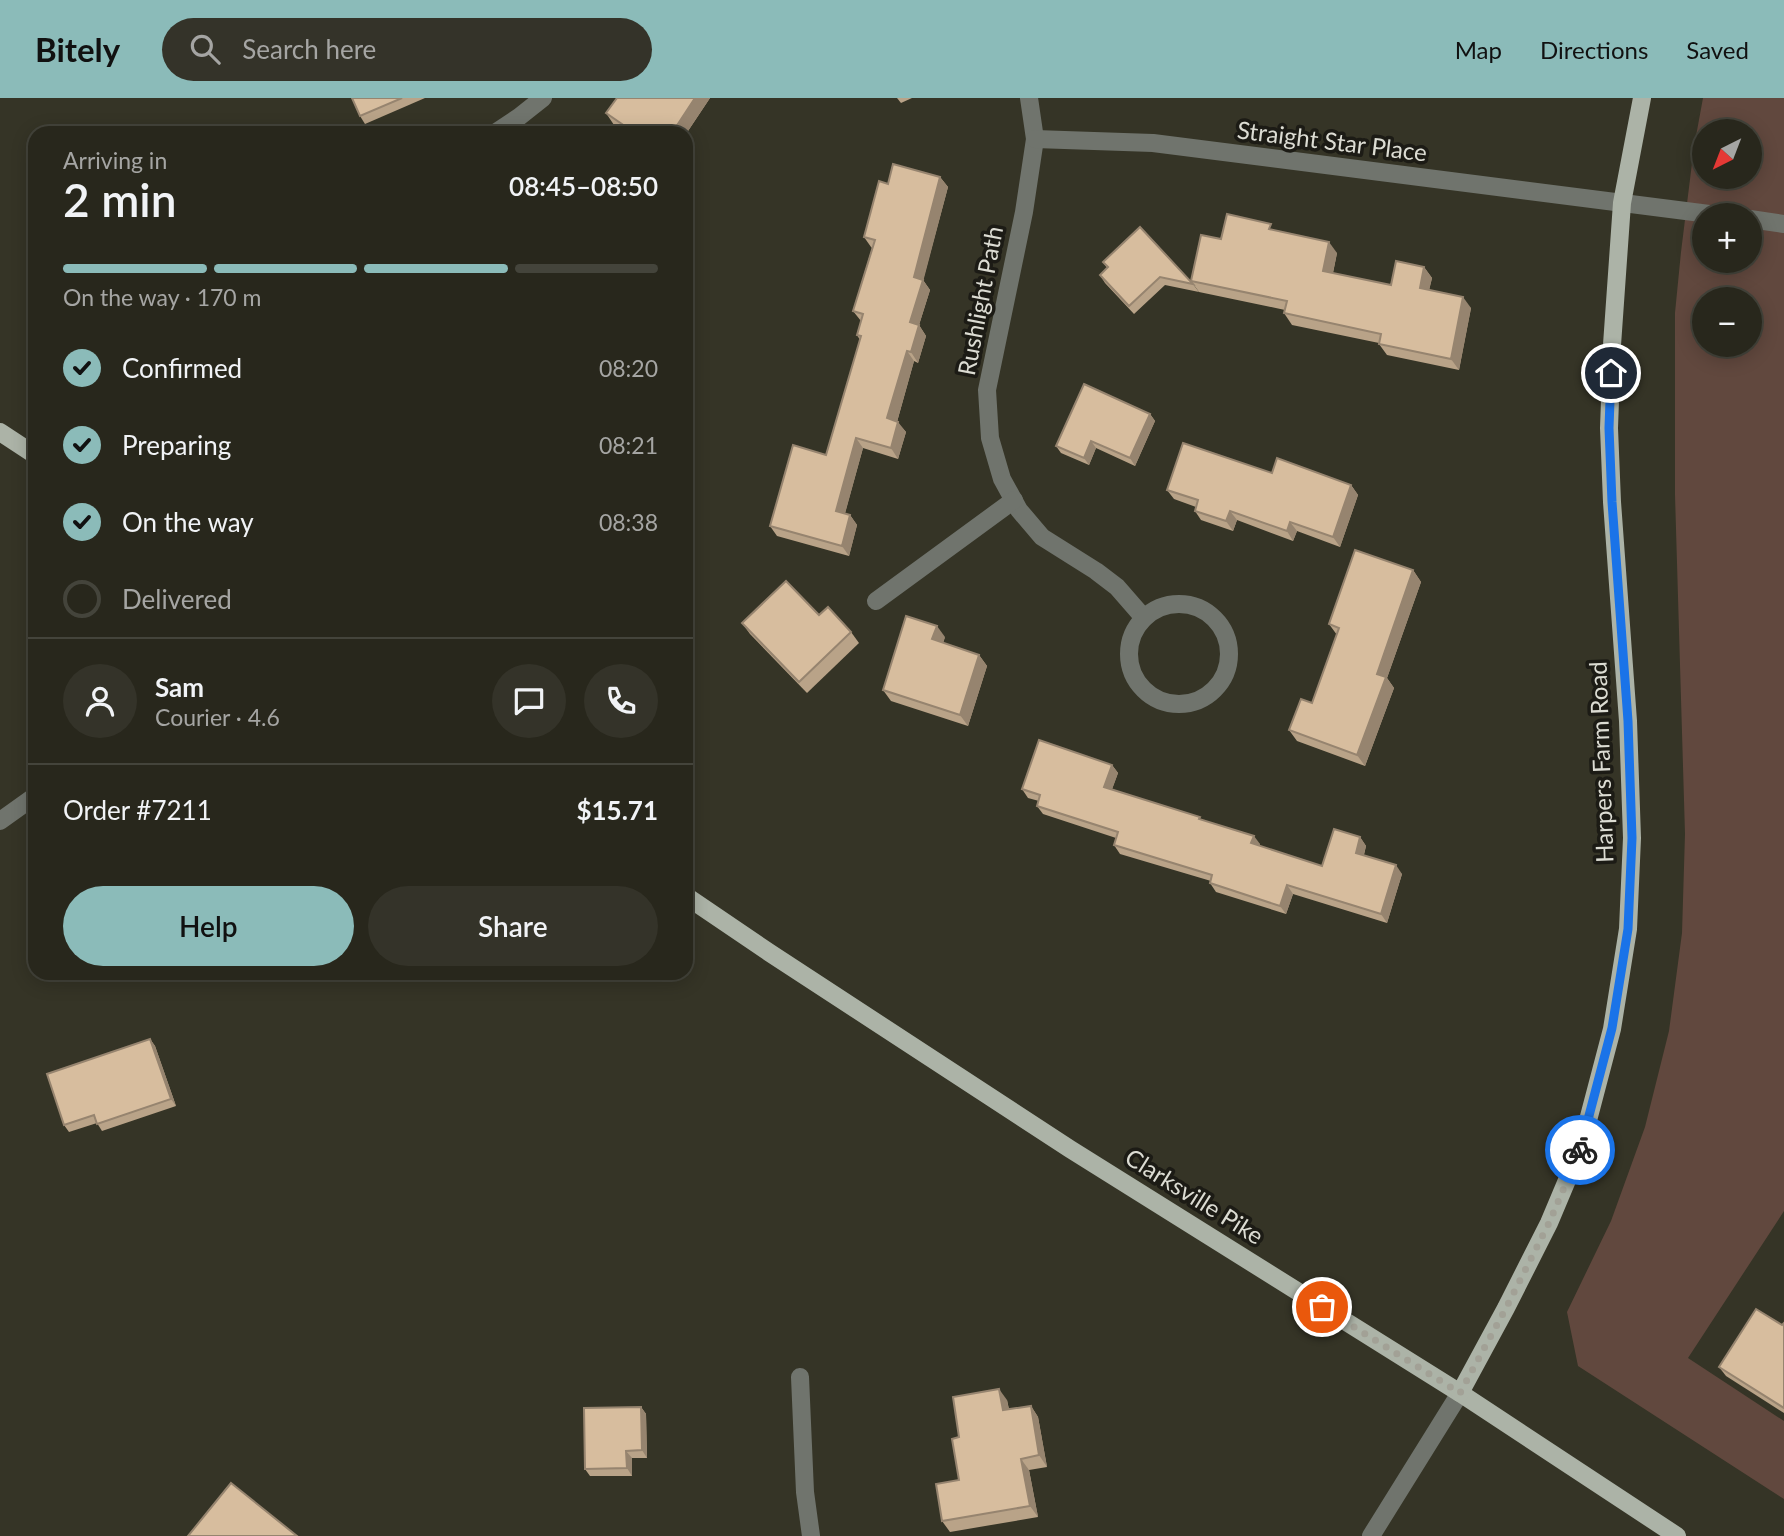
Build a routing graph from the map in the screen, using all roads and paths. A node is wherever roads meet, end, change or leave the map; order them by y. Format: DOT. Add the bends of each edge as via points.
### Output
graph roads {
  1 [pos="543,98"];
  2 [pos="1029,98"];
  3 [pos="1642,98"];
  4 [pos="506,126"];
  5 [pos="1035,139"];
  6 [pos="1622,203"];
  7 [pos="1692,212"];
  8 [pos="1762,221"];
  9 [pos="1784,224"];
  10 [pos="0,432"];
  11 [pos="28,450"];
  12 [pos="1014,500"];
  13 [pos="876,601"];
  14 [pos="1144,618"];
  15 [pos="28,801"];
  16 [pos="0,821"];
  17 [pos="693,901"];
  18 [pos="800,1377"];
  19 [pos="1460,1393"];
  20 [pos="811,1536"];
  21 [pos="1371,1536"];
  22 [pos="1677,1536"];
  1 -- 4 [label="street"];
  2 -- 5 [label="street, Rushlight Path"];
  3 -- 6 [label="main road, Harpers Farm Road"];
  5 -- 6 [label="street, Straight Star Place" via="1153,143"];
  5 -- 12 [label="street, Rushlight Path" via="987,390 990,438 1002,479"];
  6 -- 7 [label="street, Straight Star Place"];
  6 -- 19 [label="main road, Harpers Farm Road" via="1609,428 1628,721 1632,838 1628,929 1612,1028 1581,1147 1549,1223"];
  8 -- 9 [label="street"];
  10 -- 11 [label="main road"];
  12 -- 13 [label="street"];
  12 -- 14 [label="street, Rushlight Path" via="1042,537 1117,587"];
  14 -- 14 [label="street" via="1170,605 1190,606 1216,622 1226,637 1229,654 1221,681 1210,694 1178,704 1143,689 1133,674 1129,648"];
  15 -- 16 [label="street"];
  17 -- 19 [label="main road, Clarksville Pike" via="1070,1149"];
  18 -- 20 [label="street"];
  19 -- 21 [label="street"];
  19 -- 22 [label="main road, Clarksville Pike"];
}
